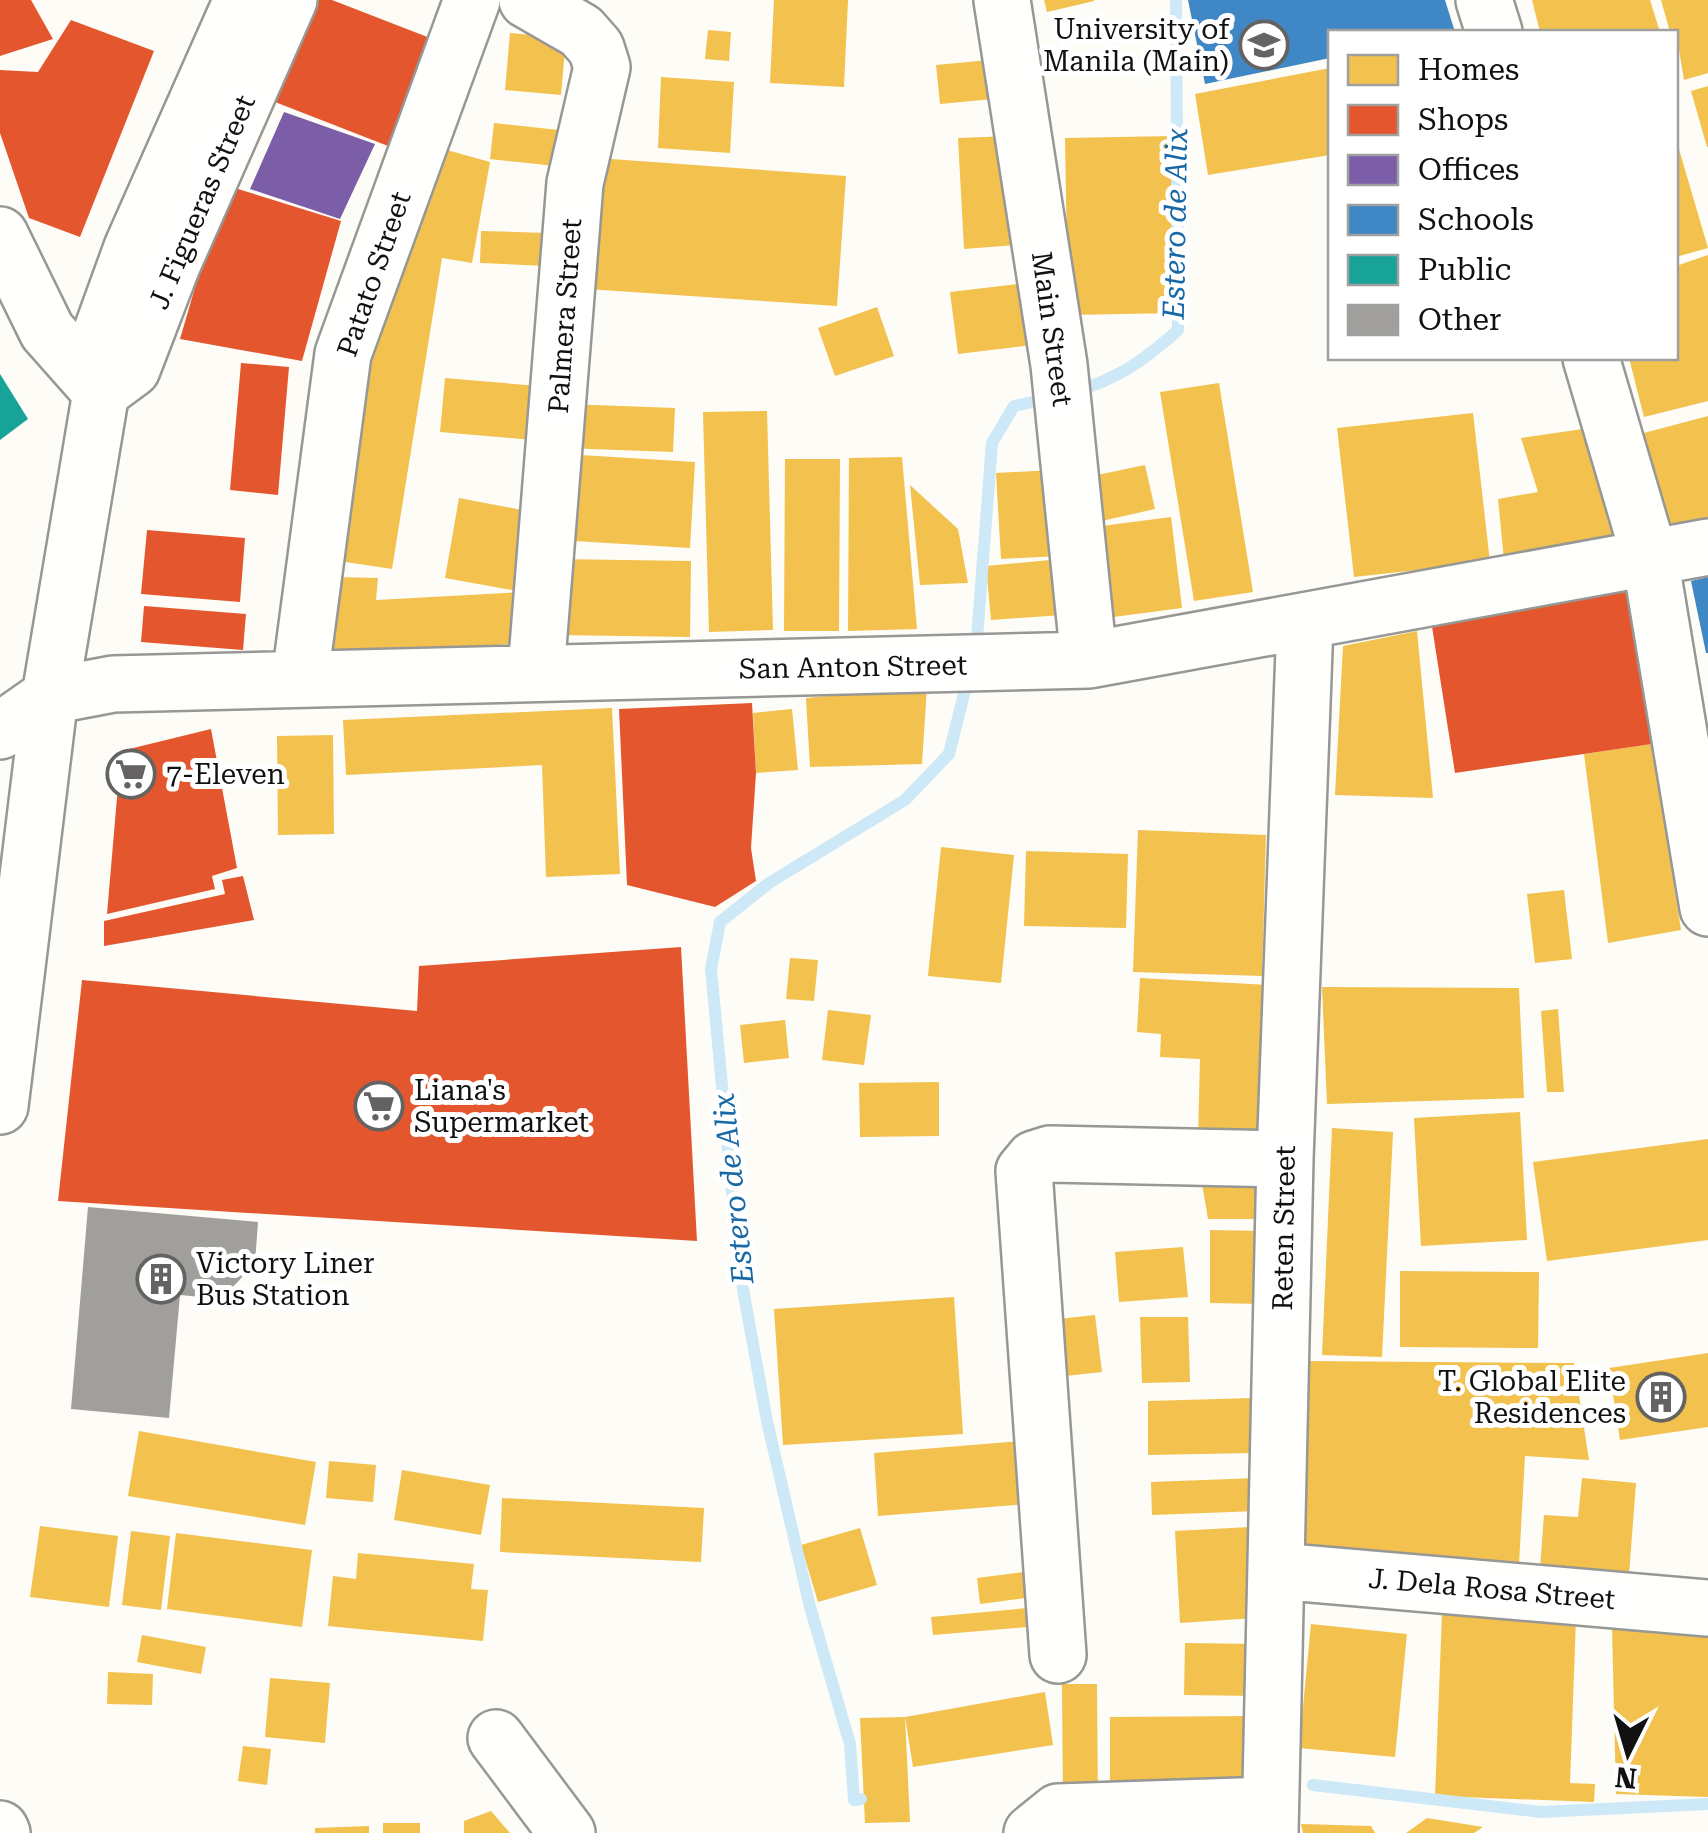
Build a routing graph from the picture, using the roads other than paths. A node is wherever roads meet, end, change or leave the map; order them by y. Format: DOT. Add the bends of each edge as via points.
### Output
graph roads {
  1 [pos="242,0"];
  2 [pos="289,0"];
  3 [pos="472,0"];
  4 [pos="527,0"];
  5 [pos="1002,0"];
  6 [pos="1484,0"];
  7 [pos="1493,30"];
  8 [pos="0,235"];
  9 [pos="1592,360"];
  10 [pos="102,392"];
  11 [pos="1708,547"];
  12 [pos="1650,558"];
  13 [pos="1305,623"];
  14 [pos="1089,660"];
  15 [pos="536,672"];
  16 [pos="300,678"];
  17 [pos="50,696"];
  18 [pos="0,731"];
  19 [pos="1708,908"];
  20 [pos="0,1106"];
  21 [pos="1284,1159"];
  22 [pos="1277,1570"];
  23 [pos="1708,1608"];
  24 [pos="1058,1654"];
  25 [pos="496,1738"];
  26 [pos="1270,1819"];
  27 [pos="1045,1822"];
  28 [pos="567,1833"];
  1 -- 10 [label="street, J. Figueras Street" via="132,248 96,350"];
  2 -- 10 [label="street, J. Figueras Street" via="132,369"];
  3 -- 16 [label="street, Patato Street" via="343,354"];
  4 -- 15 [label="street, Palmera Street" via="581,31 602,68 575,183"];
  5 -- 14 [label="street, Main Street" via="1060,365"];
  6 -- 7 [label="street"];
  8 -- 10 [label="street" via="47,331"];
  9 -- 12 [label="street"];
  10 -- 17 [label="street, J. Figueras Street"];
  11 -- 12 [label="street, San Anton Street"];
  12 -- 13 [label="street, San Anton Street"];
  12 -- 19 [label="street"];
  13 -- 14 [label="street, San Anton Street"];
  13 -- 21 [label="street, Reten Street"];
  14 -- 15 [label="street, San Anton Street"];
  15 -- 16 [label="street, San Anton Street"];
  16 -- 17 [label="street, San Anton Street" via="113,684"];
  17 -- 18 [label="street, San Anton Street"];
  17 -- 20 [label="street, J. Figueras Street"];
  21 -- 22 [label="street, Reten Street"];
  21 -- 24 [label="street" via="1050,1154 1034,1158 1024,1171"];
  22 -- 23 [label="street, J. Dela Rosa Street"];
  22 -- 26 [label="street, Reten Street"];
  25 -- 28 [label="street"];
  26 -- 27 [label="street"];
}
